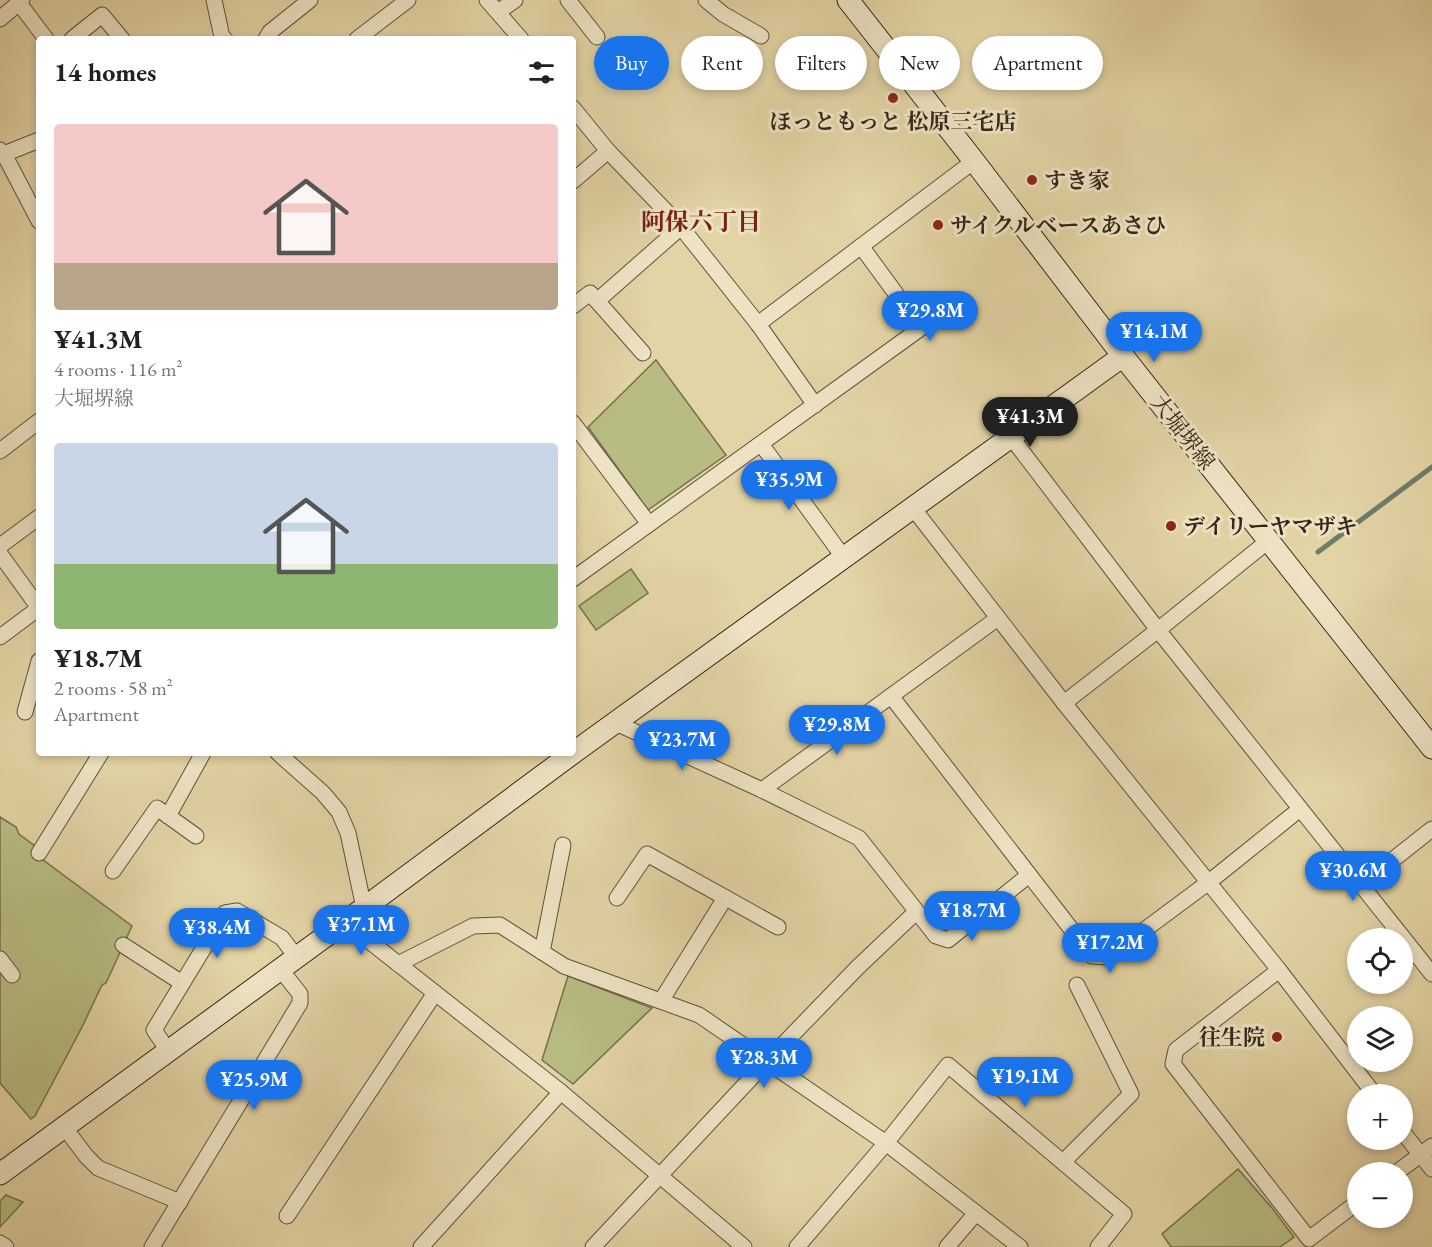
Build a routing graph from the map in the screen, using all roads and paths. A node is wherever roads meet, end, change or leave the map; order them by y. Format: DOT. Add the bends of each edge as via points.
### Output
graph roads {
  1 [pos="214,0"];
  2 [pos="309,0"];
  3 [pos="408,0"];
  4 [pos="487,0"];
  5 [pos="515,0"];
  6 [pos="568,0"];
  7 [pos="706,0"];
  8 [pos="848,0"];
  9 [pos="20,1"];
  10 [pos="498,12"];
  11 [pos="0,19"];
  12 [pos="44,36"];
  13 [pos="76,36"];
  14 [pos="120,36"];
  15 [pos="219,36"];
  16 [pos="268,36"];
  17 [pos="361,36"];
  18 [pos="518,36"];
  19 [pos="596,36"];
  20 [pos="761,36"];
  21 [pos="576,112"];
  22 [pos="36,141"];
  23 [pos="608,151"];
  24 [pos="2,152"];
  25 [pos="974,160"];
  26 [pos="576,178"];
  27 [pos="36,215"];
  28 [pos="681,228"];
  29 [pos="861,246"];
  30 [pos="597,301"];
  31 [pos="576,304"];
  32 [pos="758,324"];
  33 [pos="643,353"];
  34 [pos="1123,356"];
  35 [pos="815,405"];
  36 [pos="36,423"];
  37 [pos="576,433"];
  38 [pos="1011,437"];
  39 [pos="761,444"];
  40 [pos="0,451"];
  41 [pos="913,508"];
  42 [pos="36,520"];
  43 [pos="649,524"];
  44 [pos="1268,540"];
  45 [pos="0,546"];
  46 [pos="0,554"];
  47 [pos="844,558"];
  48 [pos="576,577"];
  49 [pos="36,604"];
  50 [pos="36,610"];
  51 [pos="998,618"];
  52 [pos="1158,630"];
  53 [pos="0,638"];
  54 [pos="36,672"];
  55 [pos="891,696"];
  56 [pos="1065,703"];
  57 [pos="25,712"];
  58 [pos="616,723"];
  59 [pos="576,748"];
  60 [pos="1432,748"];
  61 [pos="98,756"];
  62 [pos="201,756"];
  63 [pos="281,756"];
  64 [pos="563,756"];
  65 [pos="762,790"];
  66 [pos="1300,810"];
  67 [pos="168,816"];
  68 [pos="1432,829"];
  69 [pos="196,836"];
  70 [pos="563,844"];
  71 [pos="39,854"];
  72 [pos="113,871"];
  73 [pos="1029,875"];
  74 [pos="1209,882"];
  75 [pos="1361,885"];
  76 [pos="617,898"];
  77 [pos="726,898"];
  78 [pos="364,908"];
  79 [pos="916,912"];
  80 [pos="345,922"];
  81 [pos="778,927"];
  82 [pos="123,945"];
  83 [pos="542,952"];
  84 [pos="0,959"];
  85 [pos="289,964"];
  86 [pos="398,964"];
  87 [pos="1279,970"];
  88 [pos="1432,974"];
  89 [pos="12,975"];
  90 [pos="183,983"];
  91 [pos="1077,985"];
  92 [pos="435,993"];
  93 [pos="661,1002"];
  94 [pos="169,1052"];
  95 [pos="767,1061"];
  96 [pos="1367,1084"];
  97 [pos="561,1092"];
  98 [pos="65,1128"];
  99 [pos="1413,1140"];
  100 [pos="886,1143"];
  101 [pos="1426,1150"];
  102 [pos="1063,1162"];
  103 [pos="1410,1162"];
  104 [pos="1432,1169"];
  105 [pos="0,1174"];
  106 [pos="660,1177"];
  107 [pos="180,1202"];
  108 [pos="1347,1212"];
  109 [pos="976,1213"];
  110 [pos="287,1216"];
  111 [pos="0,1243"];
  112 [pos="1313,1243"];
  113 [pos="6,1247"];
  114 [pos="152,1247"];
  115 [pos="421,1247"];
  116 [pos="593,1247"];
  117 [pos="744,1247"];
  118 [pos="797,1247"];
  119 [pos="947,1247"];
  120 [pos="1020,1247"];
  121 [pos="1098,1247"];
  1 -- 15 [label="street"];
  2 -- 16 [label="street"];
  3 -- 17 [label="street"];
  4 -- 10 [label="street"];
  5 -- 10 [label="street"];
  6 -- 19 [label="street"];
  7 -- 20 [label="street"];
  8 -- 25 [label="street, 大堀堺線"];
  9 -- 11 [label="street"];
  9 -- 12 [label="street"];
  10 -- 18 [label="street"];
  13 -- 14 [label="street" via="102,15"];
  21 -- 23 [label="street"];
  22 -- 24 [label="street"];
  23 -- 26 [label="street"];
  23 -- 28 [label="street"];
  24 -- 27 [label="street"];
  25 -- 29 [label="street"];
  25 -- 34 [label="street, 大堀堺線"];
  28 -- 30 [label="street"];
  28 -- 32 [label="street"];
  29 -- 32 [label="street"];
  29 -- 35 [label="street" via="921,328"];
  30 -- 31 [label="street" via="590,293"];
  30 -- 33 [label="street"];
  32 -- 35 [label="street"];
  34 -- 38 [label="street"];
  34 -- 44 [label="street, 大堀堺線"];
  35 -- 39 [label="street"];
  36 -- 40 [label="street"];
  37 -- 43 [label="street"];
  38 -- 41 [label="street"];
  38 -- 52 [label="street"];
  39 -- 43 [label="street"];
  39 -- 47 [label="street"];
  41 -- 47 [label="street"];
  41 -- 51 [label="street"];
  42 -- 45 [label="street"];
  43 -- 48 [label="street"];
  44 -- 52 [label="street"];
  44 -- 60 [label="street, 大堀堺線"];
  46 -- 49 [label="street"];
  47 -- 58 [label="street"];
  50 -- 53 [label="street"];
  51 -- 55 [label="street"];
  51 -- 56 [label="street"];
  52 -- 56 [label="street"];
  52 -- 66 [label="street"];
  54 -- 57 [label="street"];
  55 -- 65 [label="street"];
  55 -- 73 [label="street"];
  56 -- 74 [label="street"];
  58 -- 59 [label="street"];
  58 -- 65 [label="street"];
  61 -- 71 [label="street"];
  62 -- 67 [label="street"];
  63 -- 78 [label="street" via="339,812 348,832"];
  64 -- 78 [label="street"];
  65 -- 79 [label="street" via="859,838"];
  66 -- 74 [label="street"];
  66 -- 75 [label="street"];
  67 -- 69 [label="street"];
  67 -- 72 [label="street" via="157,808"];
  68 -- 75 [label="street"];
  70 -- 83 [label="street"];
  73 -- 74 [label="street" via="1092,956 1108,957"];
  73 -- 79 [label="street" via="948,940 936,936"];
  74 -- 87 [label="street"];
  75 -- 88 [label="street"];
  76 -- 77 [label="street" via="647,854"];
  77 -- 81 [label="street"];
  77 -- 93 [label="street"];
  78 -- 80 [label="street"];
  79 -- 95 [label="street"];
  80 -- 85 [label="street"];
  80 -- 86 [label="street"];
  82 -- 90 [label="street"];
  83 -- 86 [label="street" via="500,925 473,926"];
  83 -- 93 [label="street" via="564,966"];
  84 -- 89 [label="street"];
  85 -- 90 [label="street" via="282,938 237,911 225,914"];
  85 -- 94 [label="street"];
  85 -- 107 [label="street" via="300,1003"];
  86 -- 92 [label="street"];
  87 -- 96 [label="street"];
  87 -- 112 [label="street" via="1176,1050 1173,1064"];
  90 -- 94 [label="street" via="154,1030"];
  91 -- 102 [label="street" via="1131,1094"];
  92 -- 97 [label="street"];
  92 -- 110 [label="street"];
  93 -- 95 [label="street" via="699,1016"];
  94 -- 98 [label="street"];
  95 -- 100 [label="street"];
  95 -- 106 [label="street"];
  97 -- 106 [label="street"];
  97 -- 115 [label="street"];
  98 -- 105 [label="street"];
  98 -- 107 [label="street" via="98,1168"];
  99 -- 101 [label="street"];
  100 -- 102 [label="street" via="948,1065"];
  100 -- 109 [label="street"];
  100 -- 118 [label="street"];
  101 -- 103 [label="street"];
  101 -- 104 [label="street"];
  102 -- 121 [label="street" via="1124,1214"];
  106 -- 116 [label="street"];
  106 -- 117 [label="street"];
  107 -- 114 [label="street"];
  108 -- 112 [label="street"];
  109 -- 119 [label="street"];
  109 -- 120 [label="street"];
  111 -- 113 [label="street"];
}
